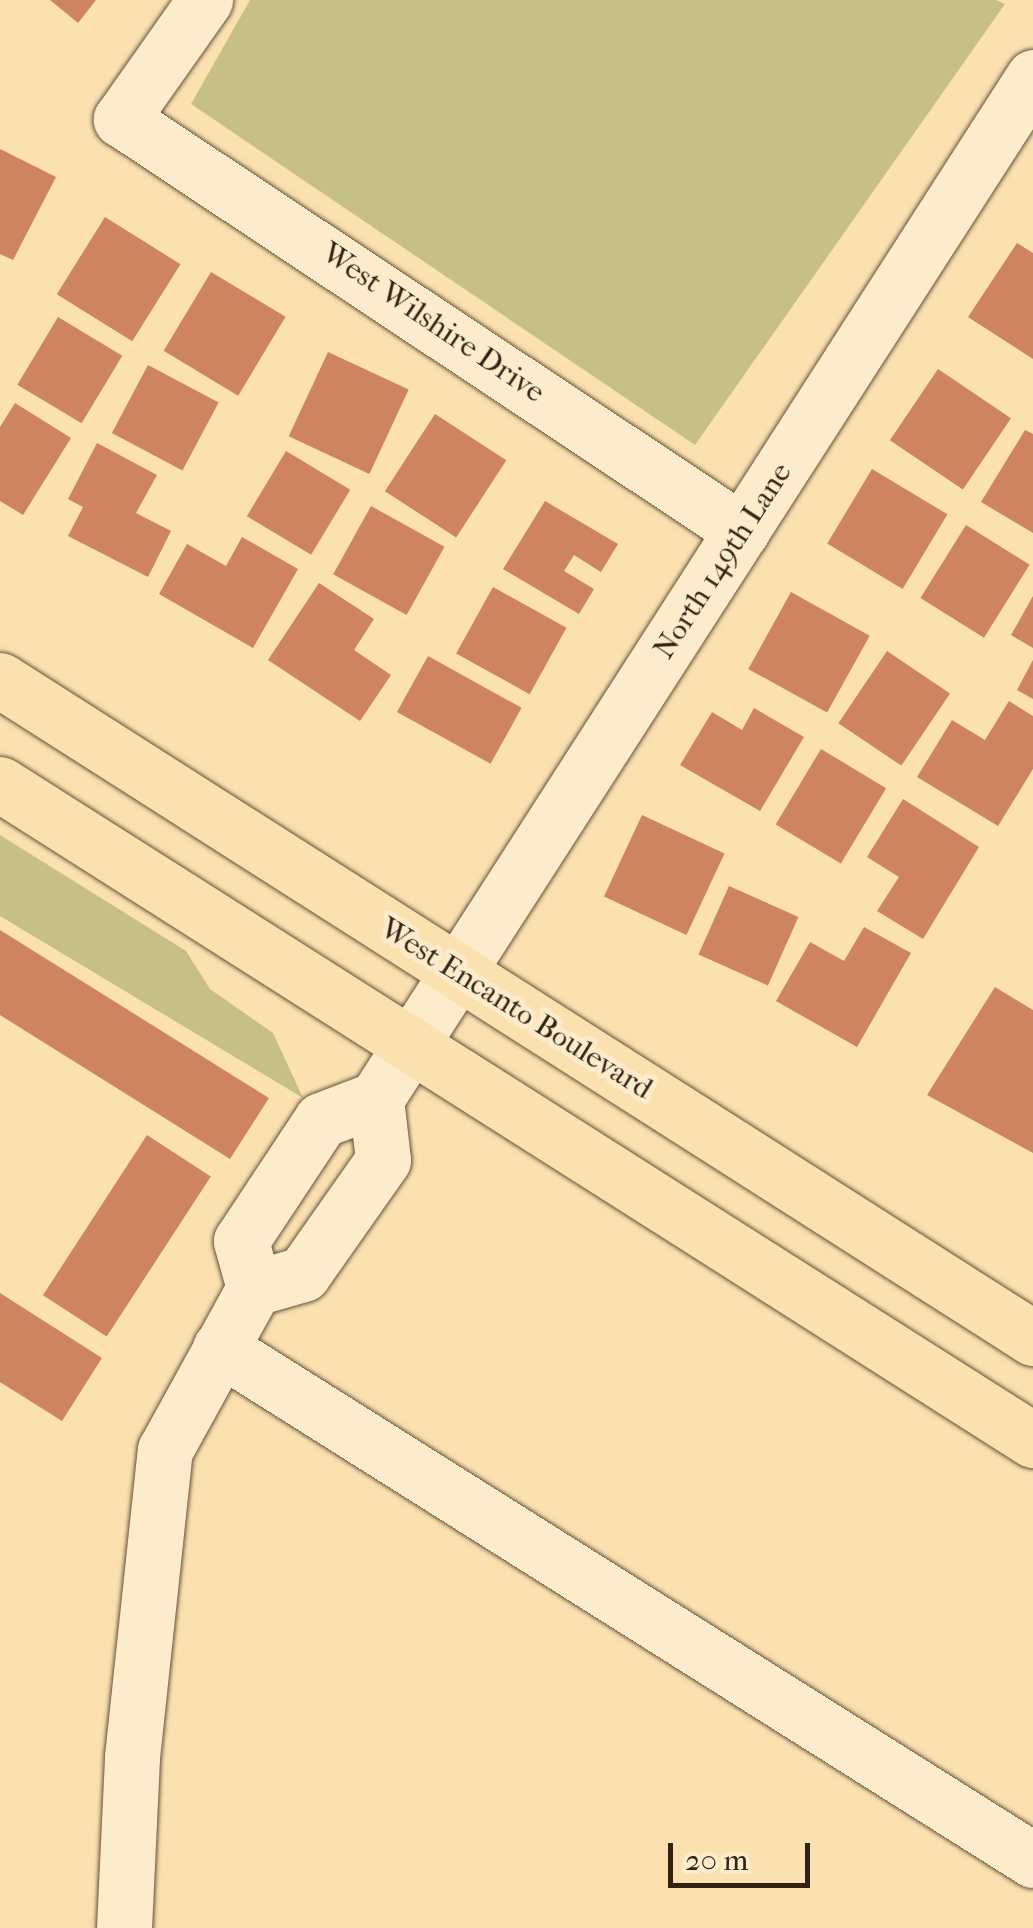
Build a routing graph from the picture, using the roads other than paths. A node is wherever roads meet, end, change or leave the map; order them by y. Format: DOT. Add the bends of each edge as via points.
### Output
graph roads {
  1 [pos="205,0"];
  2 [pos="1033,77"];
  3 [pos="742,531"];
  4 [pos="0,680"];
  5 [pos="0,784"];
  6 [pos="458,972"];
  7 [pos="412,1045"];
  8 [pos="376,1099"];
  9 [pos="254,1288"];
  10 [pos="1033,1338"];
  11 [pos="220,1348"];
  12 [pos="1033,1440"];
  13 [pos="1033,1860"];
  14 [pos="124,1928"];
  1 -- 3 [label="street, West Wilshire Drive" via="121,119"];
  2 -- 3 [label="street, North 149th Lane"];
  3 -- 6 [label="street, North 149th Lane"];
  4 -- 6 [label="main road, West Encanto Boulevard"];
  5 -- 7 [label="main road"];
  6 -- 7 [label="street, North 149th Lane"];
  6 -- 10 [label="main road, West Encanto Boulevard"];
  7 -- 8 [label="street, North 149th Lane"];
  7 -- 12 [label="main road"];
  8 -- 9 [label="street" via="384,1160 303,1274"];
  8 -- 9 [label="street" via="320,1120 241,1241"];
  9 -- 11 [label="street"];
  11 -- 13 [label="street"];
  11 -- 14 [label="street" via="165,1450 132,1757"];
}
